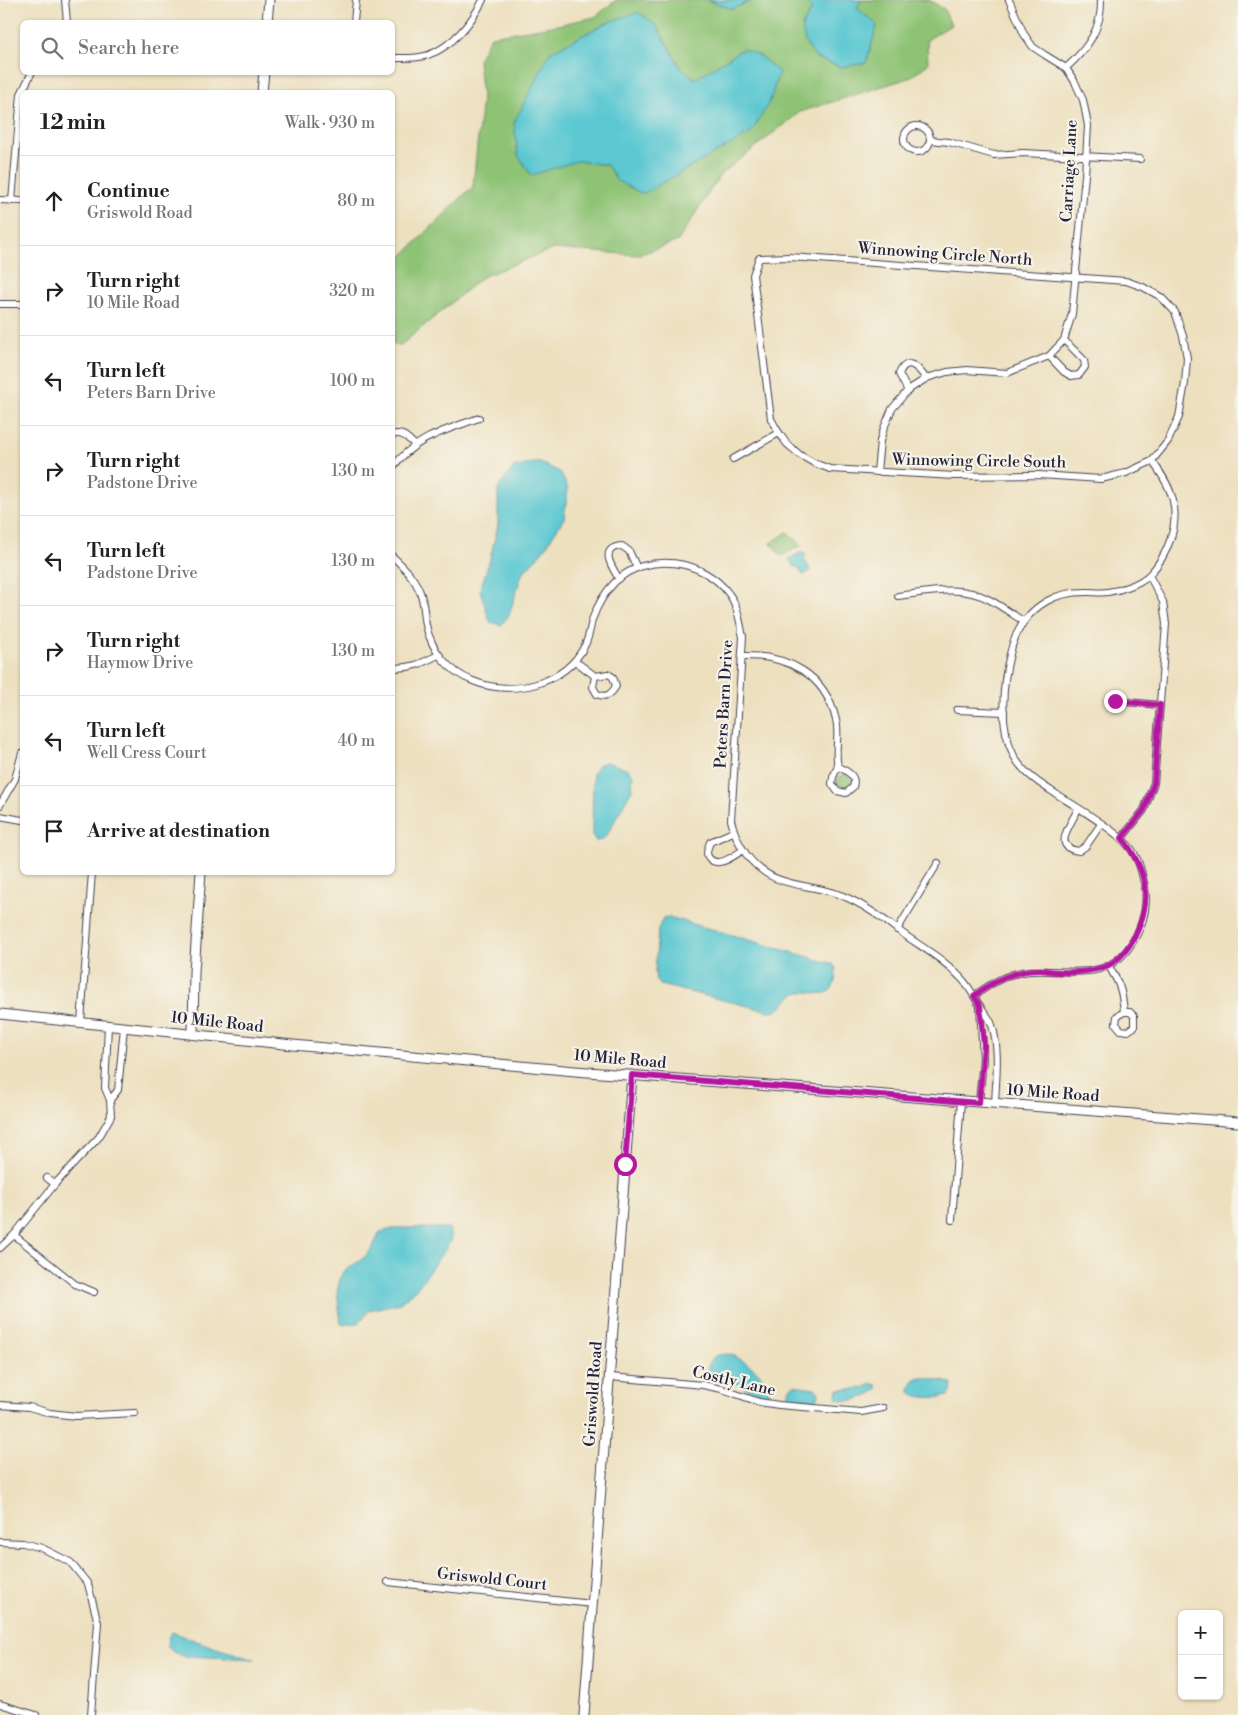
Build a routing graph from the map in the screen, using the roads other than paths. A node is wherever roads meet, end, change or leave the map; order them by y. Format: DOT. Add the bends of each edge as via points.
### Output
graph roads {
  1 [pos="65,0"];
  2 [pos="269,0"];
  3 [pos="356,0"];
  4 [pos="483,0"];
  5 [pos="1009,0"];
  6 [pos="1102,0"];
  7 [pos="67,20"];
  8 [pos="267,20"];
  9 [pos="354,20"];
  10 [pos="395,58"];
  11 [pos="1066,68"];
  12 [pos="30,75"];
  13 [pos="264,75"];
  14 [pos="23,90"];
  15 [pos="262,90"];
  16 [pos="20,106"];
  17 [pos="930,140"];
  18 [pos="1086,155"];
  19 [pos="1140,159"];
  20 [pos="0,200"];
  21 [pos="12,201"];
  22 [pos="20,202"];
  23 [pos="1076,277"];
  24 [pos="0,304"];
  25 [pos="20,304"];
  26 [pos="1064,340"];
  27 [pos="1049,356"];
  28 [pos="926,379"];
  29 [pos="908,391"];
  30 [pos="479,418"];
  31 [pos="771,418"];
  32 [pos="1179,418"];
  33 [pos="779,433"];
  34 [pos="395,434"];
  35 [pos="415,445"];
  36 [pos="395,459"];
  37 [pos="733,459"];
  38 [pos="1152,461"];
  39 [pos="878,472"];
  40 [pos="395,558"];
  41 [pos="637,568"];
  42 [pos="1149,575"];
  43 [pos="619,579"];
  44 [pos="898,596"];
  45 [pos="1023,622"];
  46 [pos="438,655"];
  47 [pos="742,656"];
  48 [pos="575,661"];
  49 [pos="395,668"];
  50 [pos="595,676"];
  51 [pos="1115,701"];
  52 [pos="1160,705"];
  53 [pos="957,710"];
  54 [pos="1004,712"];
  55 [pos="20,761"];
  56 [pos="838,766"];
  57 [pos="0,806"];
  58 [pos="1078,809"];
  59 [pos="0,816"];
  60 [pos="20,820"];
  61 [pos="1101,824"];
  62 [pos="733,832"];
  63 [pos="1122,838"];
  64 [pos="743,850"];
  65 [pos="938,863"];
  66 [pos="92,875"];
  67 [pos="201,875"];
  68 [pos="897,930"];
  69 [pos="1108,965"];
  70 [pos="974,996"];
  71 [pos="980,1006"];
  72 [pos="1124,1012"];
  73 [pos="0,1014"];
  74 [pos="81,1023"];
  75 [pos="108,1026"];
  76 [pos="124,1027"];
  77 [pos="193,1034"];
  78 [pos="632,1075"];
  79 [pos="110,1100"];
  80 [pos="961,1101"];
  81 [pos="979,1103"];
  82 [pos="995,1104"];
  83 [pos="1238,1122"];
  84 [pos="48,1178"];
  85 [pos="55,1184"];
  86 [pos="952,1220"];
  87 [pos="14,1234"];
  88 [pos="0,1248"];
  89 [pos="94,1292"];
  90 [pos="610,1377"];
  91 [pos="0,1405"];
  92 [pos="883,1408"];
  93 [pos="135,1413"];
  94 [pos="0,1542"];
  95 [pos="388,1582"];
  96 [pos="592,1604"];
  97 [pos="0,1704"];
  98 [pos="36,1715"];
  99 [pos="91,1715"];
  100 [pos="584,1715"];
  1 -- 7 [label="street"];
  2 -- 8 [label="main road"];
  3 -- 9 [label="street"];
  4 -- 10 [label="street" via="464,30 447,43 429,54 410,59"];
  5 -- 11 [label="street" via="1033,47"];
  6 -- 11 [label="street" via="1100,22 1094,37"];
  11 -- 18 [label="street, Carriage Lane" via="1083,100 1088,126"];
  12 -- 14 [label="street"];
  13 -- 15 [label="main road"];
  16 -- 21 [label="street"];
  17 -- 17 [label="street" via="926,130 916,126 906,131 904,141 910,150 920,152"];
  17 -- 18 [label="street" via="994,155"];
  18 -- 19 [label="street"];
  18 -- 23 [label="street, Carriage Lane"];
  20 -- 21 [label="street"];
  21 -- 22 [label="street"];
  23 -- 26 [label="street, Carriage Lane" via="1072,314"];
  23 -- 31 [label="street, Winnowing Circle North" via="790,257 758,258 753,275"];
  23 -- 32 [label="street, Winnowing Circle North" via="1143,287 1160,297 1175,312 1187,358"];
  24 -- 25 [label="street"];
  26 -- 27 [label="street, Carriage Lane"];
  26 -- 27 [label="street" via="1084,360 1079,375 1071,376 1064,372"];
  27 -- 28 [label="street, Carriage Lane" via="1007,373 967,370"];
  28 -- 29 [label="street, Carriage Lane"];
  28 -- 29 [label="street" via="915,366 904,367 899,374"];
  29 -- 39 [label="street, Carriage Lane" via="892,409 884,428"];
  30 -- 35 [label="street"];
  31 -- 33 [label="street, Winnowing Circle South"];
  32 -- 38 [label="street, Winnowing Circle South" via="1168,441"];
  33 -- 37 [label="street"];
  33 -- 39 [label="street, Winnowing Circle South" via="786,444 814,463 830,468"];
  34 -- 35 [label="street" via="404,435"];
  35 -- 36 [label="street"];
  38 -- 39 [label="street, Winnowing Circle South" via="1126,473 1101,479"];
  38 -- 42 [label="street" via="1174,501 1174,523 1169,544"];
  40 -- 46 [label="street, Peters Barn Drive" via="414,579 426,626"];
  41 -- 43 [label="street, Peters Barn Drive"];
  41 -- 43 [label="street" via="622,546 612,549 608,559"];
  41 -- 47 [label="street, Peters Barn Drive" via="662,562 679,564 701,570 721,584 736,608"];
  42 -- 45 [label="street" via="1137,583 1107,592 1068,593 1054,598"];
  42 -- 52 [label="street" via="1163,602 1166,624"];
  43 -- 48 [label="street, Peters Barn Drive" via="597,608 589,635"];
  44 -- 45 [label="street" via="942,590 975,593"];
  45 -- 54 [label="street" via="1009,654"];
  46 -- 48 [label="street, Peters Barn Drive" via="462,676 485,685 502,686 546,682"];
  46 -- 49 [label="street" via="419,665"];
  47 -- 56 [label="street" via="780,659 797,666 818,683 830,700 836,720"];
  47 -- 62 [label="street, Peters Barn Drive" via="731,820"];
  48 -- 50 [label="street"];
  51 -- 52 [label="street"];
  52 -- 63 [label="street" via="1154,783 1144,810"];
  53 -- 54 [label="street"];
  54 -- 58 [label="street" via="1004,724 1014,758 1035,781"];
  55 -- 57 [label="street" via="15,779"];
  58 -- 61 [label="street"];
  58 -- 61 [label="street" via="1064,837 1070,850 1079,851 1086,846"];
  59 -- 60 [label="street"];
  61 -- 63 [label="street"];
  62 -- 64 [label="street, Peters Barn Drive"];
  62 -- 64 [label="street" via="710,842 707,855 710,860 722,862"];
  63 -- 69 [label="street" via="1135,854 1146,891 1146,905 1143,921 1130,947"];
  64 -- 68 [label="street, Peters Barn Drive" via="762,872 774,879 845,896"];
  65 -- 68 [label="street"];
  66 -- 74 [label="street"];
  67 -- 77 [label="main road"];
  68 -- 70 [label="street, Peters Barn Drive" via="943,962 963,980"];
  69 -- 70 [label="street" via="1081,972 1023,972 989,984"];
  69 -- 72 [label="street" via="1122,992"];
  70 -- 71 [label="street, Peters Barn Drive"];
  71 -- 81 [label="street, Peters Barn Drive" via="984,1045"];
  71 -- 82 [label="street, Peters Barn Drive" via="988,1014 997,1048"];
  73 -- 74 [label="main road, 10 Mile Road"];
  74 -- 75 [label="main road, 10 Mile Road"];
  75 -- 76 [label="main road, 10 Mile Road"];
  75 -- 79 [label="street" via="105,1088"];
  76 -- 77 [label="main road, 10 Mile Road"];
  76 -- 79 [label="street" via="118,1090"];
  77 -- 78 [label="main road, 10 Mile Road"];
  78 -- 80 [label="main road, 10 Mile Road"];
  78 -- 90 [label="main road, Griswold Road"];
  79 -- 85 [label="street" via="111,1116 103,1131"];
  80 -- 81 [label="main road, 10 Mile Road"];
  80 -- 86 [label="street"];
  81 -- 82 [label="main road, 10 Mile Road"];
  82 -- 83 [label="main road, 10 Mile Road"];
  84 -- 85 [label="street"];
  85 -- 87 [label="street"];
  87 -- 88 [label="street"];
  87 -- 89 [label="street" via="75,1284"];
  90 -- 92 [label="street, Costly Lane" via="703,1385 779,1405 861,1412"];
  90 -- 96 [label="main road, Griswold Road"];
  91 -- 93 [label="street" via="76,1416"];
  94 -- 99 [label="street" via="42,1548 70,1562 88,1584 98,1623"];
  95 -- 96 [label="street, Griswold Court"];
  96 -- 100 [label="main road, Griswold Road"];
  97 -- 98 [label="street"];
}
